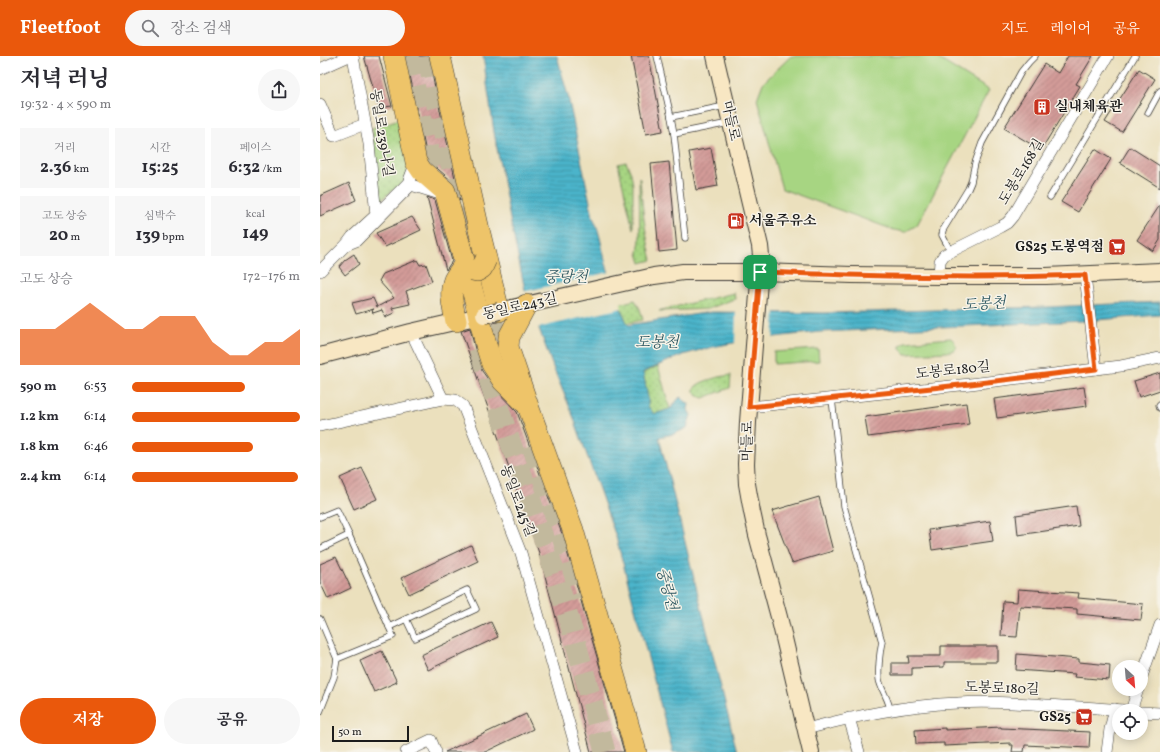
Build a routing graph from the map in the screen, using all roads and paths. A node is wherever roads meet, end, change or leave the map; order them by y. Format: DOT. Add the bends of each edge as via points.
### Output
graph roads {
  1 [pos="353,56"];
  2 [pos="394,56"];
  3 [pos="440,56"];
  4 [pos="657,56"];
  5 [pos="715,56"];
  6 [pos="1035,56"];
  7 [pos="1108,56"];
  8 [pos="1135,56"];
  9 [pos="344,57"];
  10 [pos="320,69"];
  11 [pos="1160,91"];
  12 [pos="320,104"];
  13 [pos="727,105"];
  14 [pos="1148,112"];
  15 [pos="671,117"];
  16 [pos="731,123"];
  17 [pos="365,124"];
  18 [pos="674,134"];
  19 [pos="416,162"];
  20 [pos="446,196"];
  21 [pos="1050,197"];
  22 [pos="376,216"];
  23 [pos="685,238"];
  24 [pos="346,245"];
  25 [pos="951,252"];
  26 [pos="474,264"];
  27 [pos="320,271"];
  28 [pos="1160,271"];
  29 [pos="760,272"];
  30 [pos="939,276"];
  31 [pos="1085,283"];
  32 [pos="526,305"];
  33 [pos="487,314"];
  34 [pos="456,321"];
  35 [pos="410,332"];
  36 [pos="320,356"];
  37 [pos="1160,358"];
  38 [pos="1096,364"];
  39 [pos="443,399"];
  40 [pos="832,399"];
  41 [pos="526,404"];
  42 [pos="1160,404"];
  43 [pos="749,407"];
  44 [pos="1160,408"];
  45 [pos="320,426"];
  46 [pos="320,517"];
  47 [pos="349,535"];
  48 [pos="320,549"];
  49 [pos="406,619"];
  50 [pos="321,623"];
  51 [pos="1160,625"];
  52 [pos="389,627"];
  53 [pos="337,659"];
  54 [pos="1148,660"];
  55 [pos="1112,709"];
  56 [pos="890,710"];
  57 [pos="320,712"];
  58 [pos="1148,712"];
  59 [pos="1160,713"];
  60 [pos="849,718"];
  61 [pos="1112,721"];
  62 [pos="806,729"];
  63 [pos="406,752"];
  64 [pos="436,752"];
  65 [pos="577,752"];
  66 [pos="636,752"];
  67 [pos="811,752"];
  68 [pos="859,752"];
  69 [pos="1107,752"];
  1 -- 17 [label="street, 동일로239나길"];
  2 -- 19 [label="highway"];
  3 -- 26 [label="highway" via="448,90"];
  4 -- 15 [label="lane"];
  5 -- 13 [label="main road, 마들로"];
  6 -- 25 [label="lane" via="1021,72 982,143 968,189 943,230 942,235"];
  7 -- 25 [label="street, 도봉로168길" via="1013,216 1007,223"];
  8 -- 21 [label="lane"];
  9 -- 10 [label="street"];
  11 -- 14 [label="lane"];
  12 -- 17 [label="street" via="334,136"];
  13 -- 15 [label="lane"];
  13 -- 16 [label="main road, 마들로"];
  15 -- 18 [label="lane"];
  16 -- 18 [label="lane"];
  16 -- 29 [label="main road, 마들로" via="760,246"];
  17 -- 22 [label="street, 동일로239나길"];
  18 -- 23 [label="lane"];
  19 -- 20 [label="highway" via="422,171 445,191"];
  19 -- 22 [label="street" via="408,183"];
  20 -- 24 [label="street" via="411,185 356,241"];
  20 -- 26 [label="highway"];
  22 -- 24 [label="street"];
  24 -- 27 [label="street"];
  25 -- 30 [label="street, 도봉로168길" via="941,259"];
  26 -- 33 [label="highway"];
  26 -- 34 [label="highway" via="454,280 452,289"];
  28 -- 31 [label="main road, 동일로243길"];
  29 -- 30 [label="main road, 동일로243길"];
  29 -- 32 [label="main road, 동일로243길" via="683,272 654,276"];
  29 -- 43 [label="main road, 마들로"];
  30 -- 31 [label="main road, 동일로243길" via="1046,276"];
  31 -- 38 [label="street"];
  32 -- 33 [label="main road, 동일로243길"];
  32 -- 41 [label="highway" via="509,337 508,347"];
  33 -- 34 [label="main road, 동일로243길"];
  33 -- 41 [label="highway" via="486,345 492,364 502,380"];
  34 -- 35 [label="main road, 동일로243길"];
  35 -- 36 [label="main road, 동일로243길"];
  35 -- 39 [label="street"];
  37 -- 38 [label="street, 도봉로180길" via="1137,363"];
  38 -- 40 [label="street, 도봉로180길" via="962,385"];
  39 -- 45 [label="street, 동일로245길"];
  39 -- 65 [label="street, 동일로245길" via="455,400 463,406 521,553"];
  40 -- 43 [label="street, 도봉로180길"];
  40 -- 56 [label="lane" via="844,506 882,642 879,683"];
  41 -- 66 [label="highway" via="573,530"];
  42 -- 44 [label="lane"];
  43 -- 62 [label="main road, 마들로" via="746,464 749,499"];
  46 -- 47 [label="lane" via="337,510"];
  47 -- 48 [label="lane"];
  47 -- 52 [label="lane"];
  49 -- 49 [label="lane" via="467,590 476,609 415,638"];
  49 -- 52 [label="lane"];
  50 -- 53 [label="lane"];
  51 -- 54 [label="street"];
  52 -- 53 [label="lane" via="393,636"];
  53 -- 57 [label="lane" via="334,677"];
  55 -- 56 [label="street, 도봉로180길" via="987,702"];
  56 -- 60 [label="street, 도봉로180길"];
  58 -- 59 [label="street"];
  60 -- 62 [label="street, 도봉로180길"];
  60 -- 68 [label="street"];
  61 -- 69 [label="street"];
  62 -- 67 [label="main road, 마들로"];
  63 -- 64 [label="street" via="431,740"];
}
